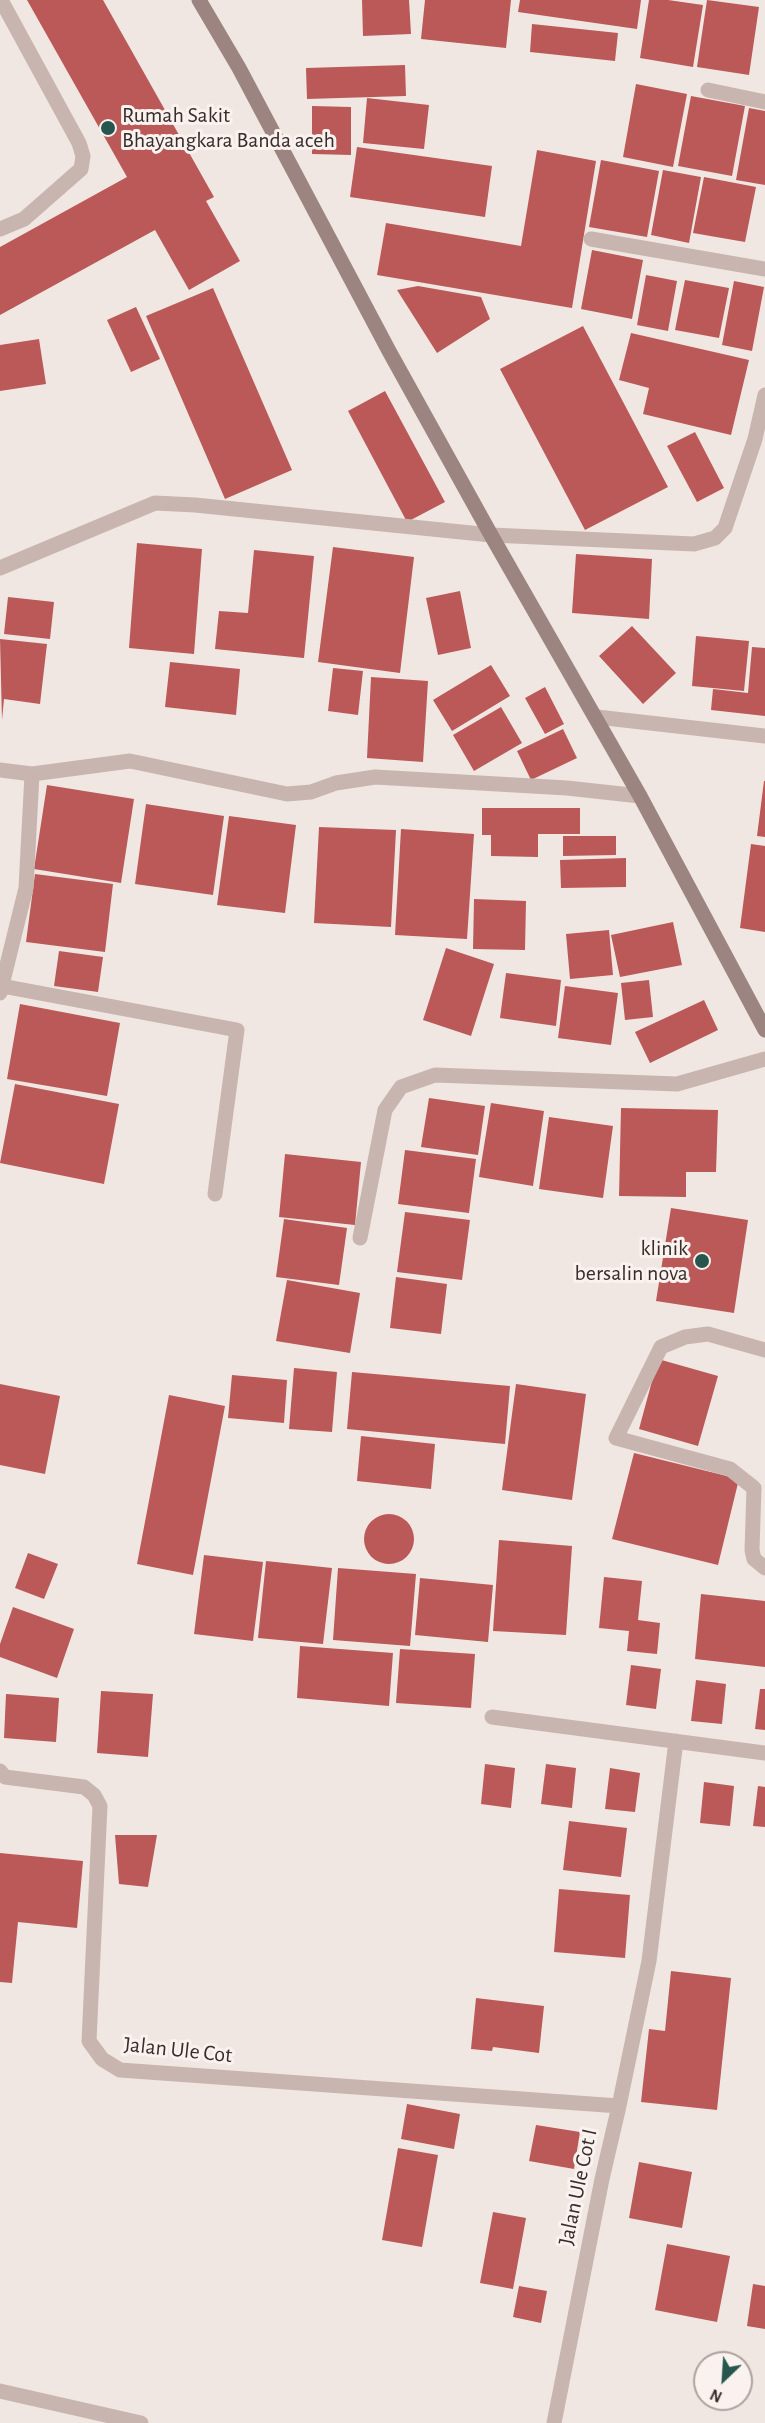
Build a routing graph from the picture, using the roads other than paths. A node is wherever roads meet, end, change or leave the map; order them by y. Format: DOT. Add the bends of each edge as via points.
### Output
graph roads {
  1 [pos="1,0"];
  2 [pos="199,0"];
  3 [pos="708,90"];
  4 [pos="765,102"];
  5 [pos="0,230"];
  6 [pos="591,239"];
  7 [pos="765,269"];
  8 [pos="765,395"];
  9 [pos="760,440"];
  10 [pos="490,535"];
  11 [pos="0,568"];
  12 [pos="597,717"];
  13 [pos="765,736"];
  14 [pos="0,771"];
  15 [pos="32,774"];
  16 [pos="640,796"];
  17 [pos="1,990"];
  18 [pos="765,1030"];
  19 [pos="765,1059"];
  20 [pos="215,1194"];
  21 [pos="360,1238"];
  22 [pos="765,1350"];
  23 [pos="765,1568"];
  24 [pos="492,1717"];
  25 [pos="676,1741"];
  26 [pos="765,1753"];
  27 [pos="0,1771"];
  28 [pos="619,2106"];
  29 [pos="0,2391"];
  30 [pos="141,2423"];
  31 [pos="554,2423"];
  1 -- 5 [label="street" via="83,156 81,169 24,219"];
  2 -- 10 [label="main road"];
  3 -- 4 [label="street"];
  6 -- 7 [label="street"];
  8 -- 9 [label="street"];
  9 -- 10 [label="street" via="725,528 715,538 694,544"];
  10 -- 11 [label="street" via="155,503"];
  10 -- 12 [label="main road"];
  12 -- 13 [label="street"];
  12 -- 16 [label="main road"];
  14 -- 15 [label="street"];
  15 -- 16 [label="street" via="130,760 287,794 375,777"];
  15 -- 17 [label="street" via="26,888"];
  16 -- 18 [label="main road"];
  17 -- 20 [label="street" via="237,1030"];
  19 -- 21 [label="street" via="677,1084 435,1075 401,1087 386,1110"];
  22 -- 23 [label="street" via="708,1334 685,1337 661,1347 616,1438 730,1469 754,1488 752,1550 754,1559"];
  24 -- 25 [label="street"];
  25 -- 26 [label="street"];
  25 -- 28 [label="street, Jalan Ule Cot I" via="649,1961"];
  27 -- 28 [label="street, Jalan Ule Cot" via="5,1777 84,1787 99,1806 89,2041 102,2059 120,2070"];
  28 -- 31 [label="street, Jalan Ule Cot I"];
  29 -- 30 [label="street"];
}
